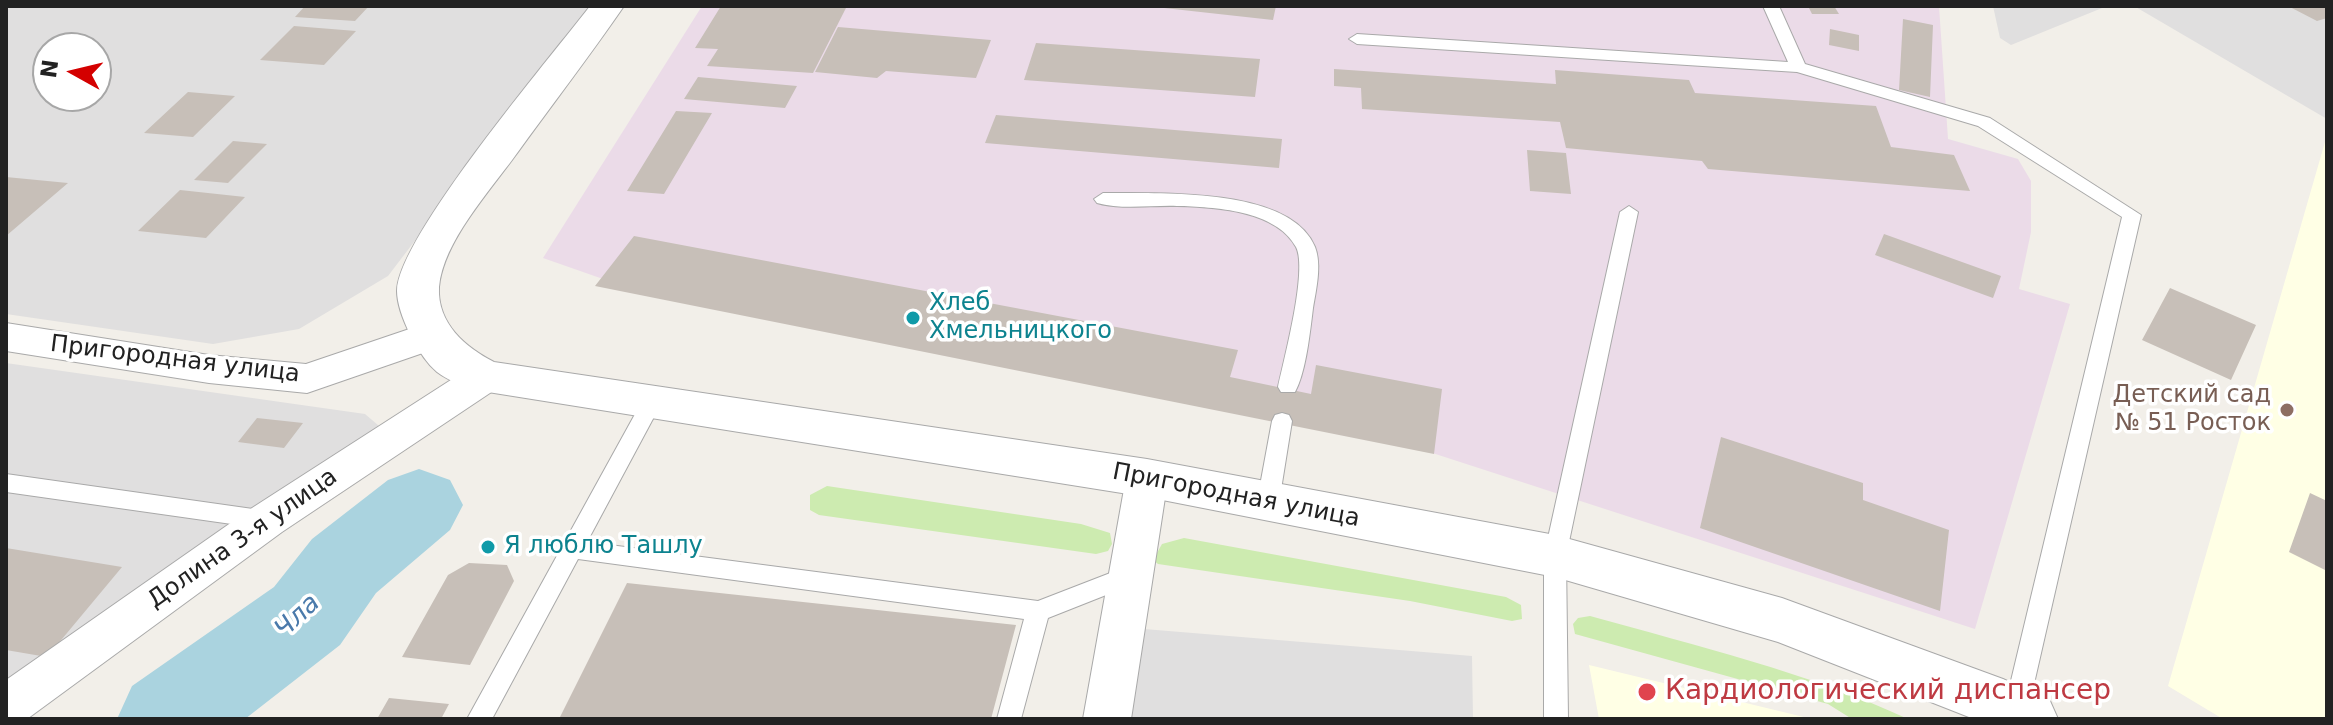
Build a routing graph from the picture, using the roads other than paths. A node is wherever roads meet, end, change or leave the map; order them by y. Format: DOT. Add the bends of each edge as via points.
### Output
graph roads {
  1 [pos="607,6"];
  2 [pos="1771,6"];
  3 [pos="1357,39"];
  4 [pos="1798,67"];
  5 [pos="1103,199"];
  6 [pos="1629,212"];
  7 [pos="433,335"];
  8 [pos="6,337"];
  9 [pos="485,377"];
  10 [pos="1288,387"];
  11 [pos="652,402"];
  12 [pos="1282,421"];
  13 [pos="1147,478"];
  14 [pos="6,483"];
  15 [pos="1268,502"];
  16 [pos="267,520"];
  17 [pos="572,549"];
  18 [pos="1555,556"];
  19 [pos="1131,575"];
  20 [pos="1038,611"];
  21 [pos="10,700"];
  22 [pos="2024,715"];
  23 [pos="479,719"];
  24 [pos="1009,719"];
  25 [pos="1107,719"];
  26 [pos="1556,719"];
  1 -- 7 [label="street, Пригородная улица" via="454,211 422,265 420,302"];
  2 -- 4 [label="lane"];
  3 -- 4 [label="lane"];
  4 -- 22 [label="lane" via="1984,122 2132,215"];
  5 -- 10 [label="lane" via="1234,205 1291,229 1306,247 1308,273"];
  6 -- 18 [label="lane"];
  7 -- 8 [label="street, Пригородная улица" via="307,379"];
  7 -- 9 [label="street, Пригородная улица" via="452,360"];
  9 -- 11 [label="street, Пригородная улица"];
  9 -- 16 [label="street, Долина 3-я улица"];
  11 -- 13 [label="street, Пригородная улица"];
  11 -- 17 [label="lane"];
  12 -- 15 [label="lane"];
  13 -- 15 [label="street, Пригородная улица"];
  13 -- 19 [label="street"];
  14 -- 16 [label="lane"];
  15 -- 18 [label="street, Пригородная улица"];
  16 -- 21 [label="street, Долина 3-я улица"];
  17 -- 20 [label="lane"];
  17 -- 23 [label="lane"];
  18 -- 22 [label="street, Пригородная улица" via="1782,621"];
  18 -- 26 [label="lane"];
  19 -- 20 [label="lane"];
  19 -- 25 [label="street"];
  20 -- 24 [label="lane"];
}
